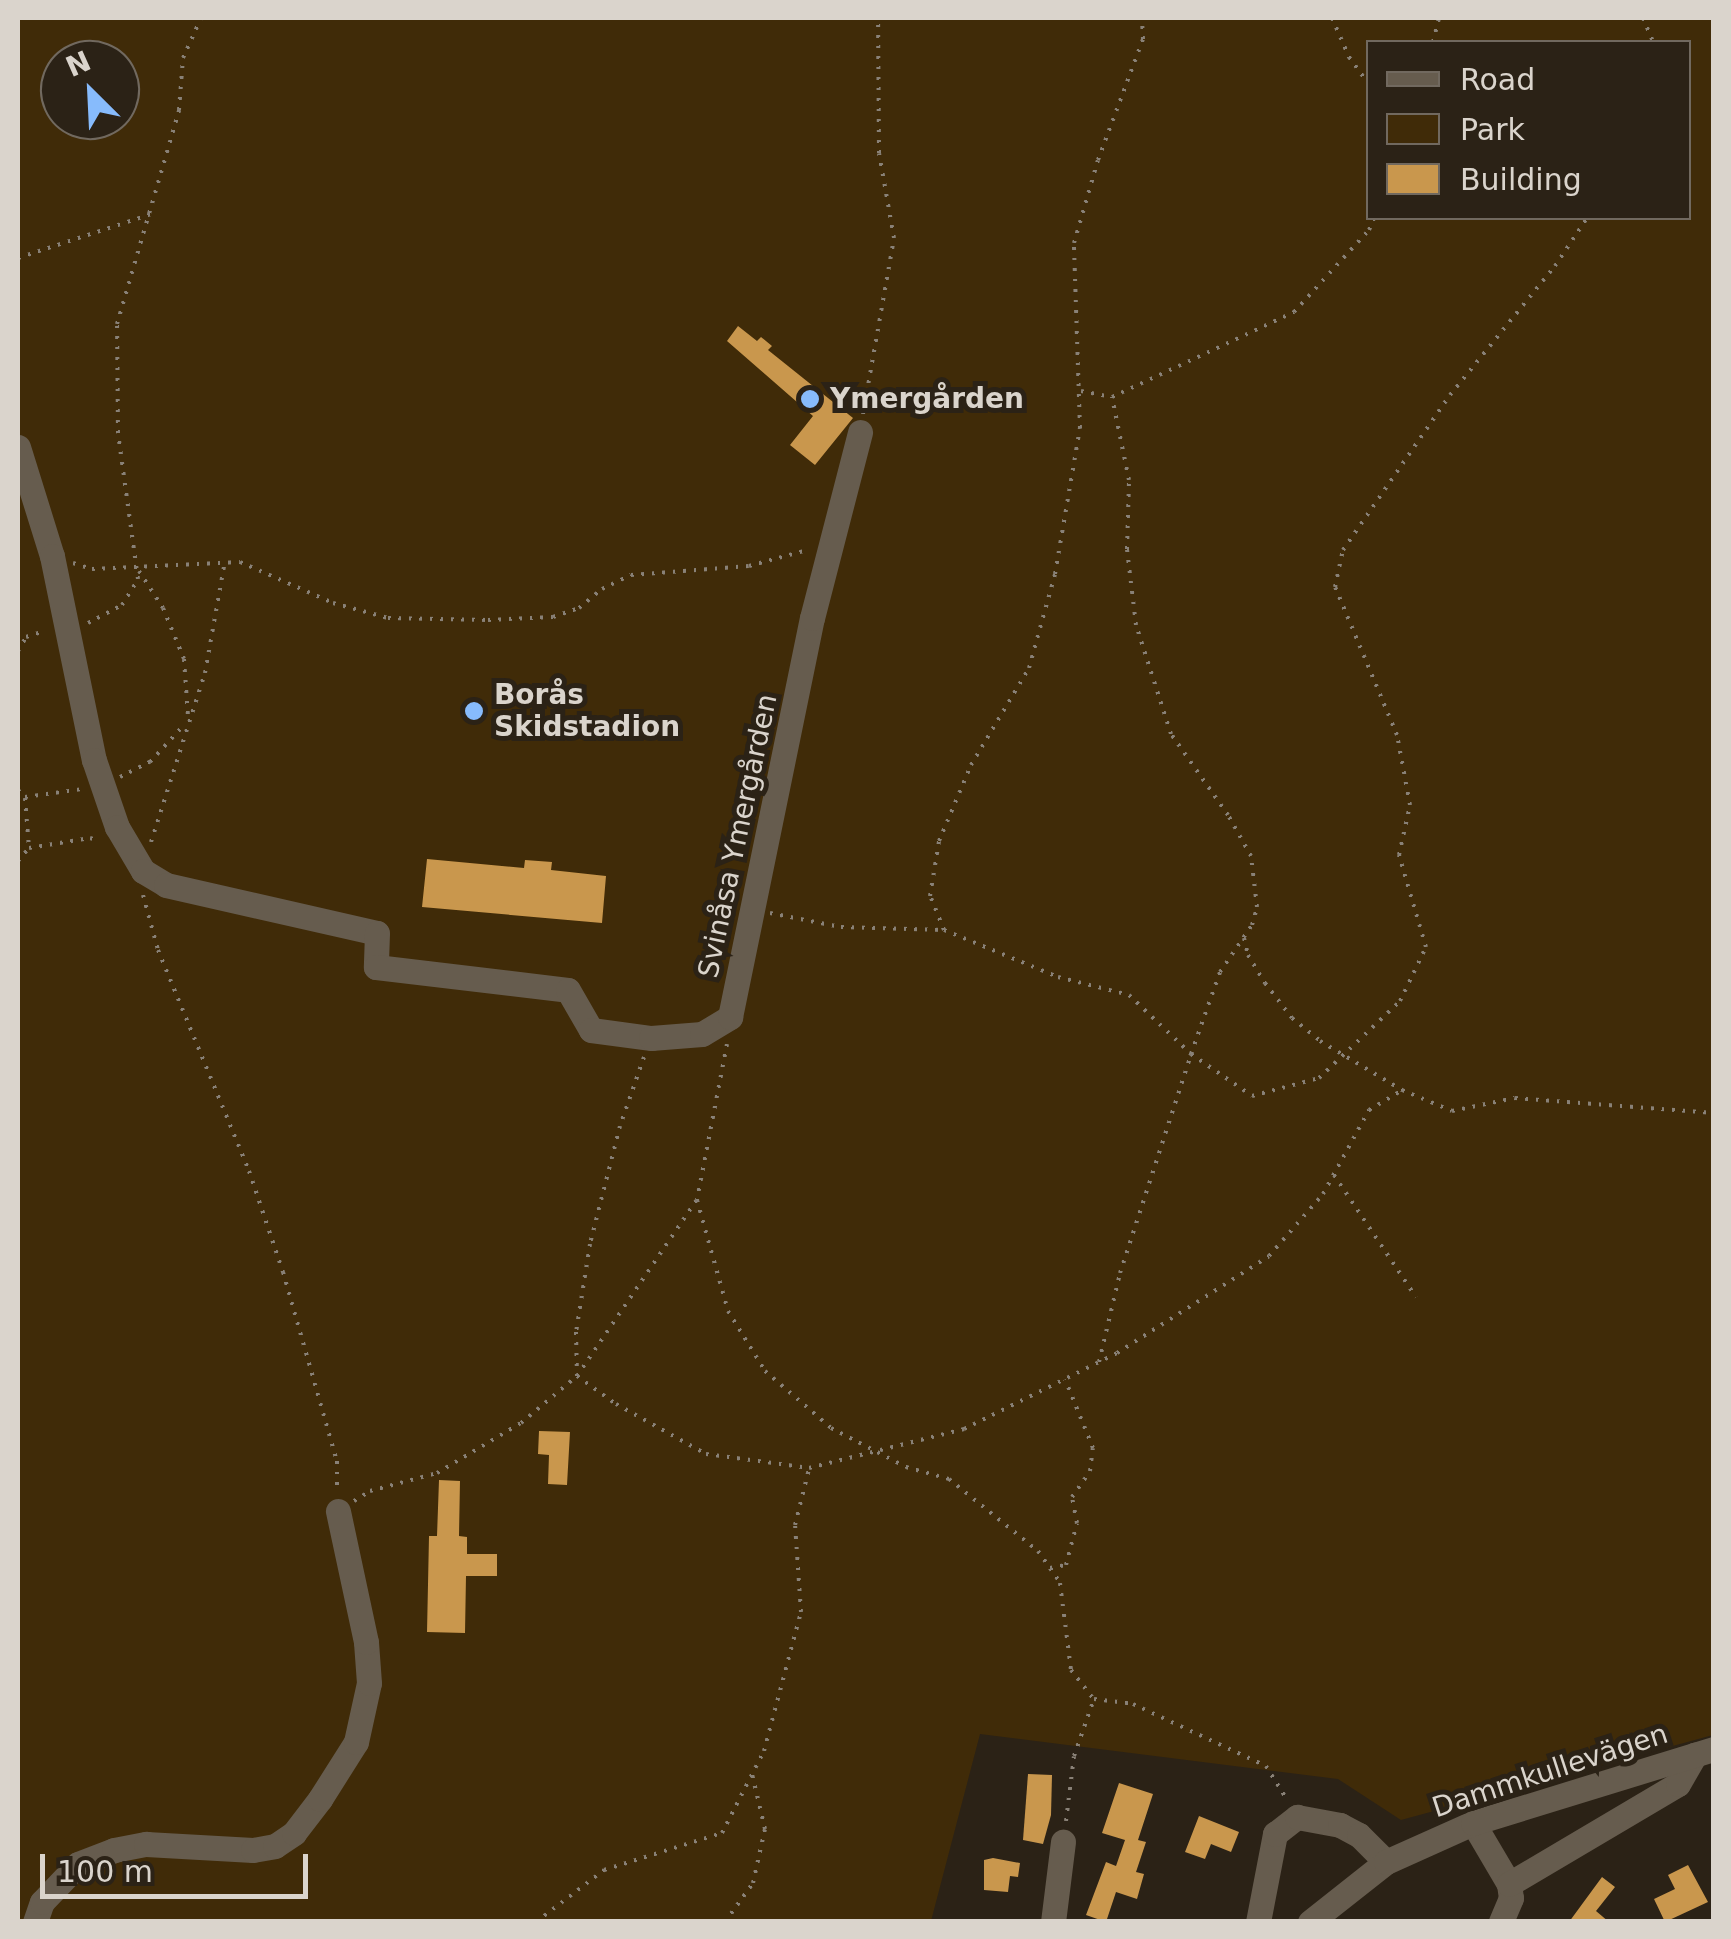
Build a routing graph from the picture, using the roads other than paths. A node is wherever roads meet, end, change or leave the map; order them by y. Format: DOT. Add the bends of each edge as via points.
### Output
graph roads {
  1 [pos="860,432"];
  2 [pos="18,447"];
  3 [pos="338,1511"];
  4 [pos="1704,1752"];
  5 [pos="1473,1823"];
  6 [pos="1063,1842"];
  7 [pos="1386,1862"];
  8 [pos="1509,1884"];
  9 [pos="35,1922"];
  10 [pos="1053,1922"];
  11 [pos="1258,1922"];
  12 [pos="1310,1922"];
  13 [pos="1501,1922"];
  1 -- 2 [label="street, Svinåsa Ymergården" via="812,618 730,1017 702,1034 650,1038 591,1030 568,990 376,967 378,933 166,885 136,860 94,760 52,556"];
  3 -- 9 [label="street" via="369,1683 356,1742 320,1799 294,1833 274,1846 146,1844 78,1864 42,1902"];
  4 -- 5 [label="street, Dammkullevägen"];
  4 -- 8 [label="street" via="1678,1784"];
  5 -- 7 [label="street, Dammkullevägen"];
  5 -- 8 [label="street"];
  6 -- 10 [label="street"];
  7 -- 11 [label="street" via="1340,1825 1297,1817 1276,1834"];
  7 -- 12 [label="street, Dammkullevägen"];
  8 -- 13 [label="street"];
}
